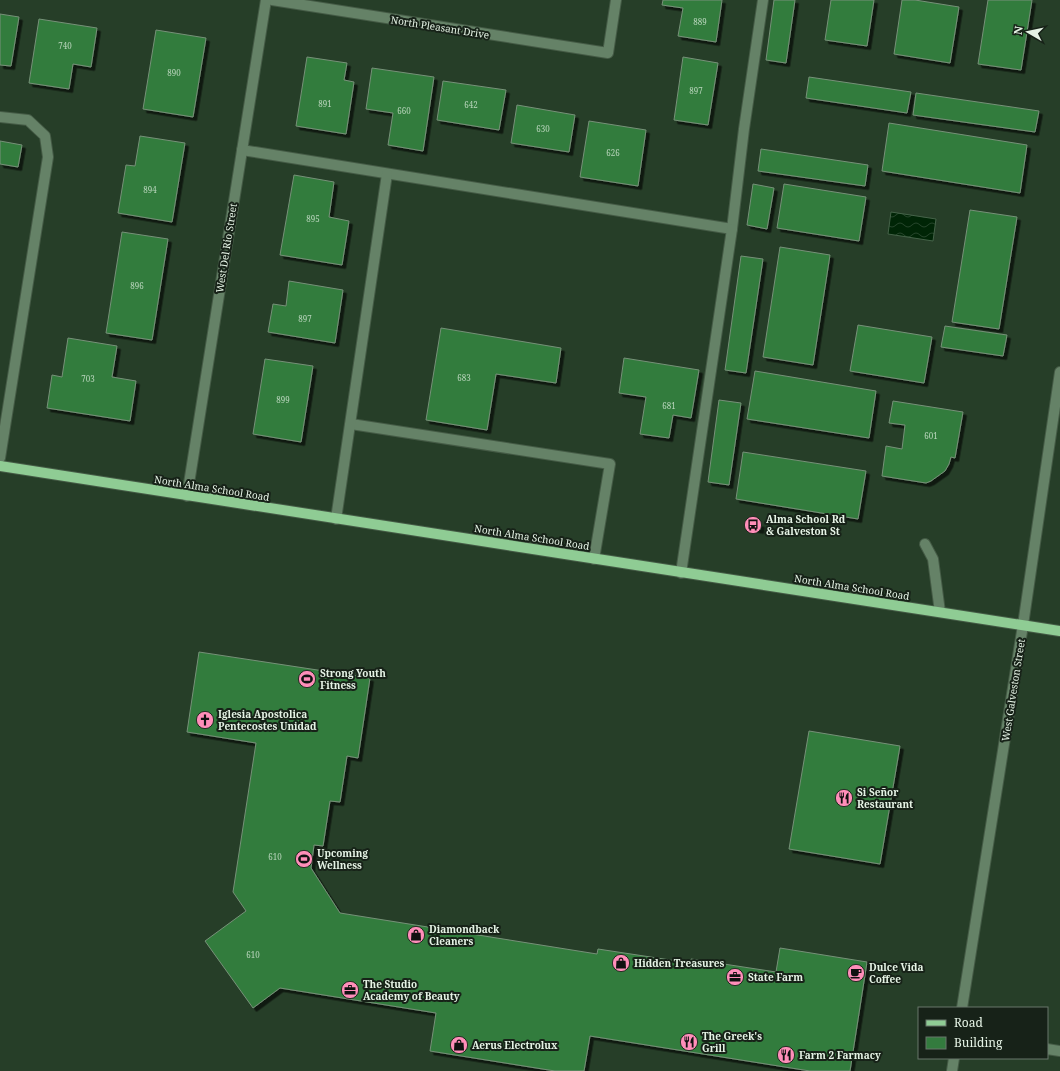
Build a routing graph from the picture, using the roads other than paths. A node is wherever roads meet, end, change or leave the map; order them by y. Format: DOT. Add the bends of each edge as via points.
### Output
graph roads {
  1 [pos="266,0"];
  2 [pos="272,0"];
  3 [pos="616,0"];
  4 [pos="763,0"];
  5 [pos="0,117"];
  6 [pos="242,150"];
  7 [pos="387,174"];
  8 [pos="732,229"];
  9 [pos="1060,372"];
  10 [pos="351,424"];
  11 [pos="0,458"];
  12 [pos="0,466"];
  13 [pos="187,496"];
  14 [pos="336,519"];
  15 [pos="925,544"];
  16 [pos="594,559"];
  17 [pos="681,572"];
  18 [pos="940,612"];
  19 [pos="1024,625"];
  20 [pos="1060,631"];
  21 [pos="962,1007"];
  22 [pos="1048,1049"];
  23 [pos="1060,1051"];
  24 [pos="954,1059"];
  25 [pos="952,1071"];
  1 -- 6 [label="street, West Del Rio Street"];
  2 -- 3 [label="street, North Pleasant Drive" via="608,53"];
  4 -- 8 [label="street"];
  5 -- 11 [label="street" via="28,120 46,136 48,157"];
  6 -- 7 [label="street"];
  6 -- 13 [label="street, West Del Rio Street"];
  7 -- 8 [label="street"];
  7 -- 10 [label="street"];
  8 -- 17 [label="street"];
  9 -- 19 [label="street, West Galveston Street"];
  10 -- 14 [label="street"];
  10 -- 16 [label="street" via="610,464"];
  12 -- 13 [label="main road, North Alma School Road"];
  13 -- 14 [label="main road, North Alma School Road"];
  14 -- 16 [label="main road, North Alma School Road"];
  15 -- 18 [label="street" via="933,560"];
  16 -- 17 [label="main road, North Alma School Road"];
  17 -- 18 [label="main road, North Alma School Road"];
  18 -- 19 [label="main road, North Alma School Road"];
  19 -- 20 [label="main road, North Alma School Road"];
  19 -- 21 [label="street, West Galveston Street"];
  22 -- 23 [label="street"];
  24 -- 25 [label="street"];
}
